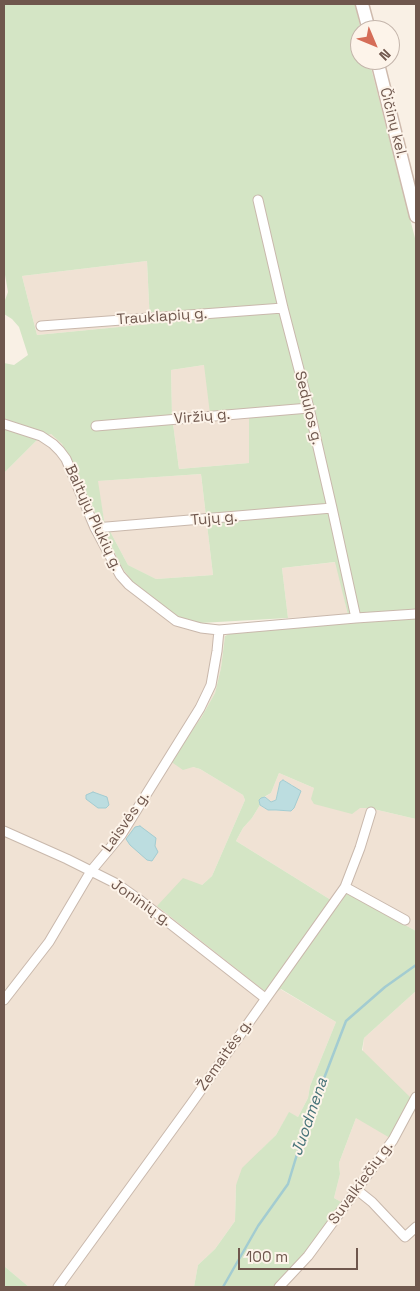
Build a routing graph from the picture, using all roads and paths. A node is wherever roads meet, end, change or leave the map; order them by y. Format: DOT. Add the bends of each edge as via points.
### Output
graph roads {
  1 [pos="362,4"];
  2 [pos="366,20"];
  3 [pos="380,70"];
  4 [pos="258,200"];
  5 [pos="416,216"];
  6 [pos="283,308"];
  7 [pos="41,326"];
  8 [pos="309,408"];
  9 [pos="4,424"];
  10 [pos="96,426"];
  11 [pos="332,508"];
  12 [pos="95,528"];
  13 [pos="416,614"];
  14 [pos="356,618"];
  15 [pos="219,630"];
  16 [pos="371,812"];
  17 [pos="4,831"];
  18 [pos="91,871"];
  19 [pos="345,887"];
  20 [pos="405,920"];
  21 [pos="265,998"];
  22 [pos="4,1000"];
  23 [pos="416,1097"];
  24 [pos="357,1190"];
  25 [pos="416,1228"];
  26 [pos="58,1287"];
  27 [pos="279,1287"];
  1 -- 2 [label="main road"];
  3 -- 5 [label="main road, Čičinų kel."];
  4 -- 6 [label="street, Sedulos g."];
  6 -- 7 [label="street, Trauklapių g."];
  6 -- 8 [label="street, Sedulos g."];
  8 -- 10 [label="street, Viržių g."];
  8 -- 11 [label="street, Sedulos g."];
  9 -- 12 [label="street, Baltųjų Plukių g." via="40,436 60,451"];
  11 -- 12 [label="street, Tujų g."];
  11 -- 14 [label="street, Sedulos g."];
  12 -- 15 [label="street, Baltųjų Plukių g." via="120,575 130,586 176,621"];
  13 -- 14 [label="street, Baltųjų Plukių g."];
  14 -- 15 [label="street, Baltųjų Plukių g."];
  15 -- 18 [label="street, Laisvės g." via="211,685 200,708 126,828"];
  16 -- 19 [label="street, Žemaitės g."];
  17 -- 18 [label="street, Joninių g."];
  18 -- 21 [label="street, Joninių g." via="141,900"];
  18 -- 22 [label="street, Laisvės g." via="49,942"];
  19 -- 20 [label="street"];
  19 -- 21 [label="street, Žemaitės g."];
  21 -- 26 [label="street, Žemaitės g."];
  23 -- 24 [label="street, Suvalkiečių g." via="394,1140"];
  24 -- 25 [label="street" via="405,1237"];
  24 -- 27 [label="street, Suvalkiečių g." via="308,1256"];
}
